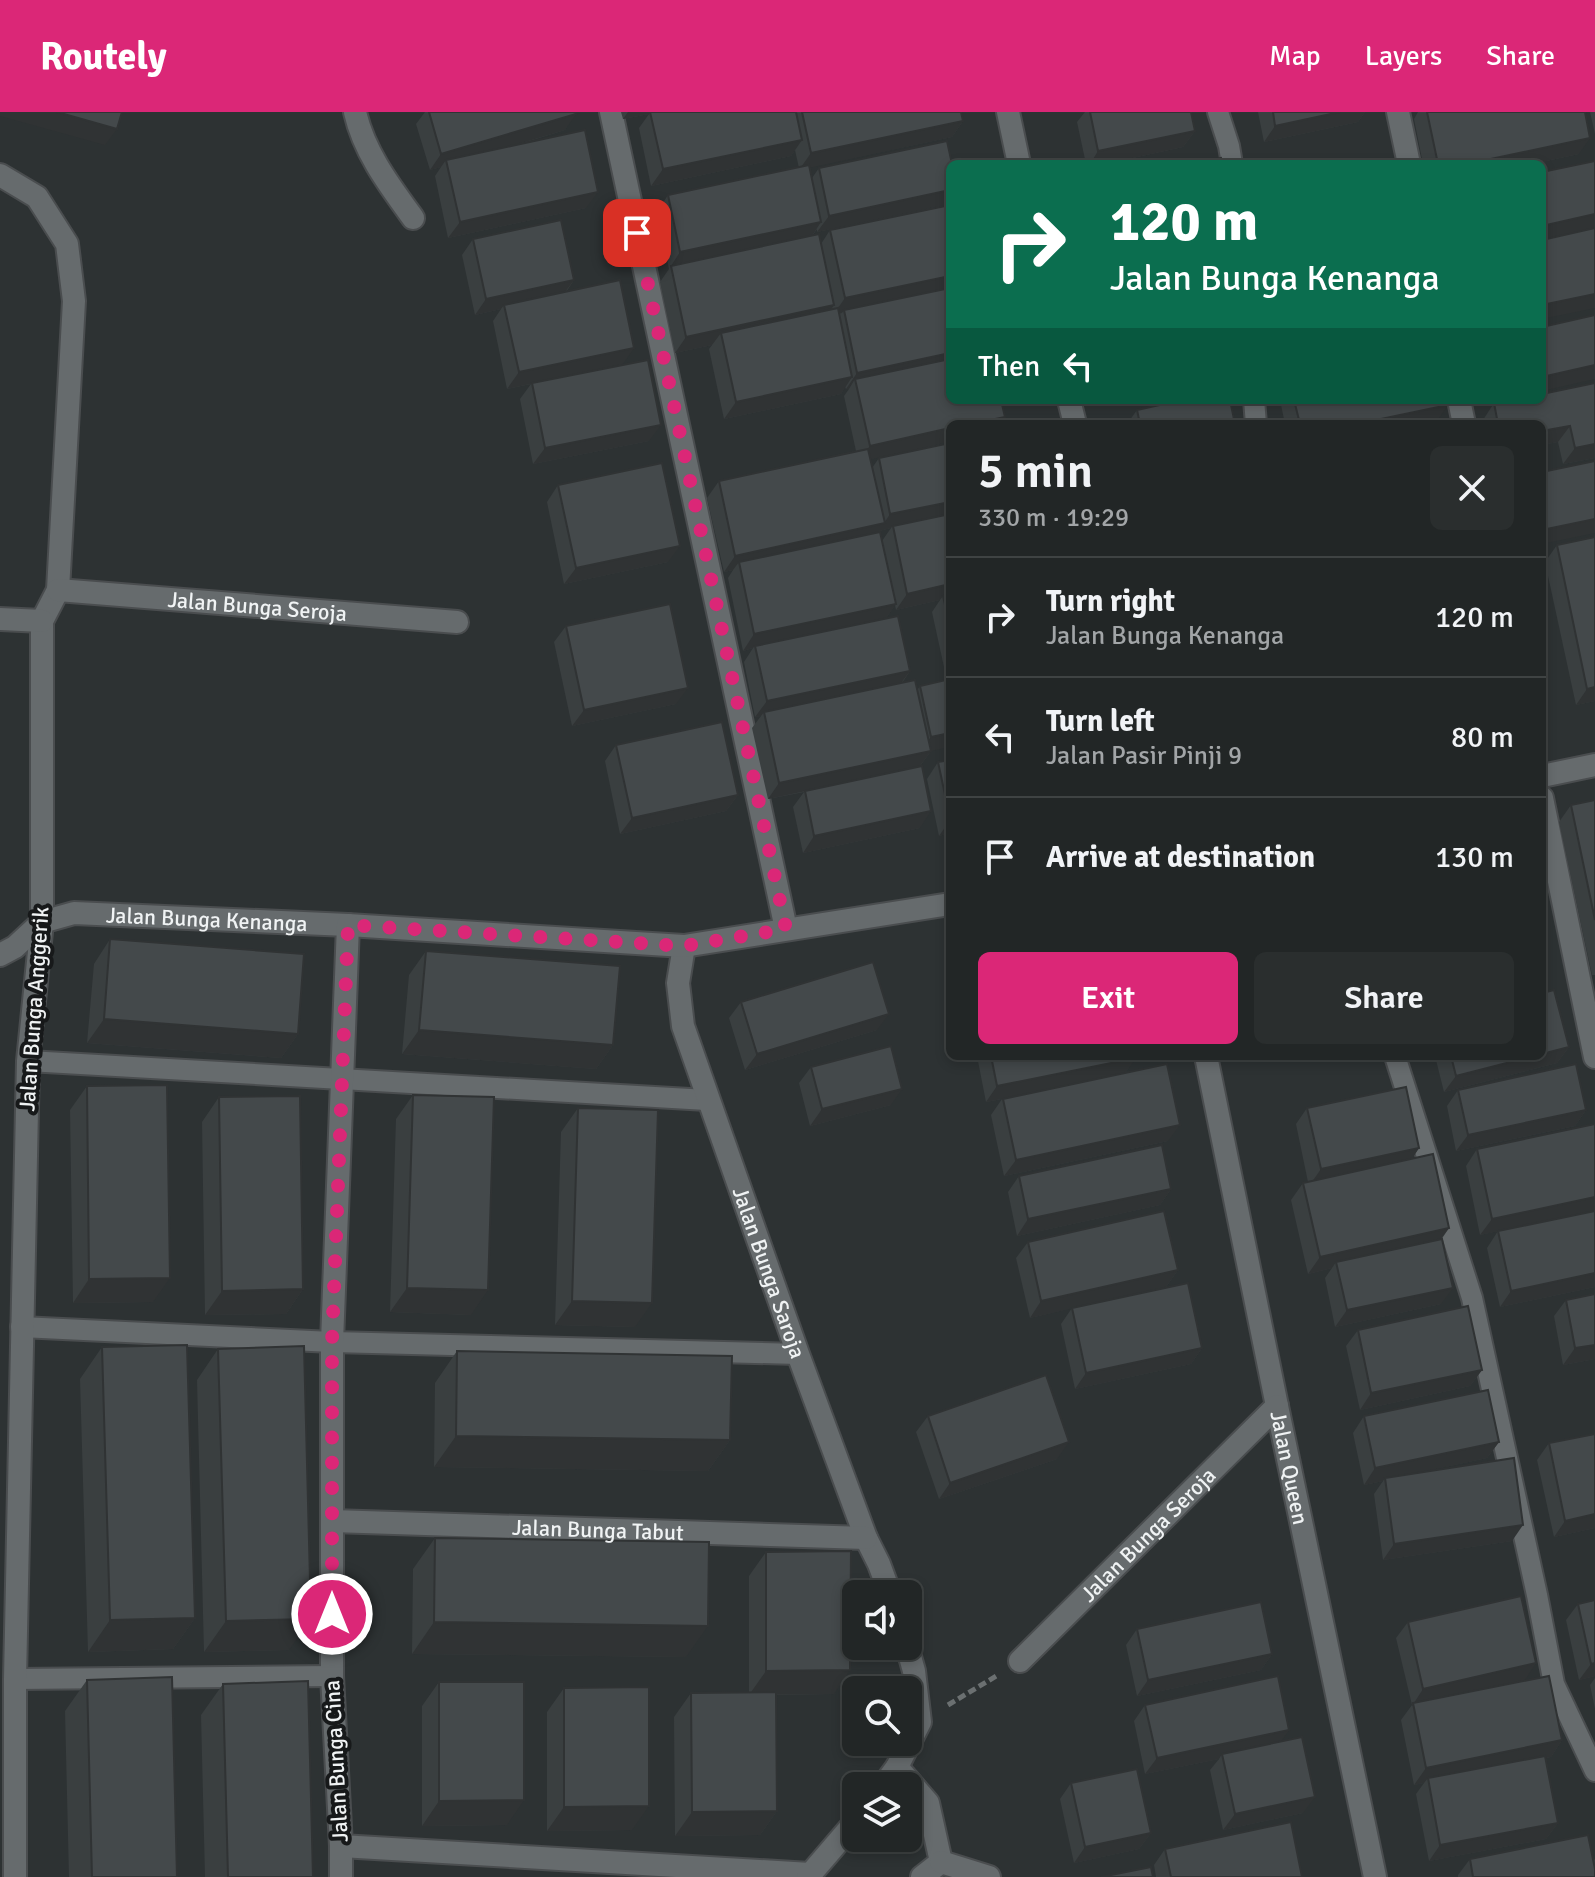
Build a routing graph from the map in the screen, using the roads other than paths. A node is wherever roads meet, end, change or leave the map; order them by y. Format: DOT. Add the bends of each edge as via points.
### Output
graph roads {
  1 [pos="355,112"];
  2 [pos="611,112"];
  3 [pos="1008,112"];
  4 [pos="1218,112"];
  5 [pos="1398,112"];
  6 [pos="1018,160"];
  7 [pos="1231,160"];
  8 [pos="1408,160"];
  9 [pos="0,175"];
  10 [pos="413,218"];
  11 [pos="58,590"];
  12 [pos="0,619"];
  13 [pos="42,621"];
  14 [pos="457,622"];
  15 [pos="1595,765"];
  16 [pos="1546,775"];
  17 [pos="1546,818"];
  18 [pos="946,905"];
  19 [pos="42,922"];
  20 [pos="348,925"];
  21 [pos="786,929"];
  22 [pos="684,946"];
  23 [pos="0,955"];
  24 [pos="1595,1057"];
  25 [pos="1207,1060"];
  26 [pos="1396,1060"];
  27 [pos="28,1061"];
  28 [pos="342,1077"];
  29 [pos="707,1100"];
  30 [pos="21,1327"];
  31 [pos="332,1342"];
  32 [pos="798,1354"];
  33 [pos="1277,1406"];
  34 [pos="332,1521"];
  35 [pos="866,1538"];
  36 [pos="885,1580"];
  37 [pos="911,1660"];
  38 [pos="1020,1661"];
  39 [pos="332,1676"];
  40 [pos="15,1679"];
  41 [pos="897,1767"];
  42 [pos="1595,1771"];
  43 [pos="893,1772"];
  44 [pos="842,1837"];
  45 [pos="341,1846"];
  46 [pos="941,1862"];
  47 [pos="809,1876"];
  48 [pos="15,1877"];
  49 [pos="341,1877"];
  50 [pos="922,1877"];
  51 [pos="989,1877"];
  52 [pos="1375,1877"];
  1 -- 10 [label="street" via="380,173"];
  2 -- 21 [label="street"];
  3 -- 6 [label="street"];
  4 -- 7 [label="lane"];
  5 -- 8 [label="street"];
  9 -- 11 [label="street, Jalan Bunga Anggerik" via="37,197 67,244 74,301"];
  11 -- 13 [label="street, Jalan Bunga Anggerik"];
  11 -- 14 [label="street, Jalan Bunga Seroja"];
  12 -- 13 [label="street"];
  13 -- 19 [label="street, Jalan Bunga Anggerik"];
  15 -- 16 [label="street"];
  17 -- 24 [label="street"];
  18 -- 21 [label="street, Jalan Bunga Kenanga"];
  19 -- 20 [label="street, Jalan Bunga Kenanga" via="74,913"];
  19 -- 23 [label="street, Jalan Bunga Kenanga"];
  19 -- 27 [label="street, Jalan Bunga Anggerik"];
  20 -- 22 [label="street, Jalan Bunga Kenanga"];
  20 -- 28 [label="street, Jalan Bunga Cina"];
  21 -- 22 [label="street, Jalan Bunga Kenanga"];
  22 -- 29 [label="street, Jalan Bunga Saroja" via="678,983 683,1026"];
  25 -- 33 [label="street, Jalan Queen"];
  26 -- 42 [label="lane" via="1472,1298 1554,1684"];
  27 -- 28 [label="lane"];
  27 -- 30 [label="street, Jalan Bunga Anggerik"];
  28 -- 29 [label="lane"];
  28 -- 31 [label="street, Jalan Bunga Cina"];
  29 -- 32 [label="street, Jalan Bunga Saroja"];
  30 -- 31 [label="lane"];
  30 -- 40 [label="street, Jalan Bunga Anggerik"];
  31 -- 32 [label="lane"];
  31 -- 34 [label="street, Jalan Bunga Cina"];
  32 -- 35 [label="street, Jalan Bunga Saroja"];
  33 -- 38 [label="street, Jalan Bunga Seroja"];
  33 -- 52 [label="street, Jalan Queen"];
  34 -- 35 [label="street, Jalan Bunga Tabut"];
  34 -- 39 [label="street, Jalan Bunga Cina"];
  35 -- 36 [label="street, Jalan Bunga Saroja"];
  37 -- 41 [label="street" via="920,1722"];
  39 -- 40 [label="lane"];
  39 -- 45 [label="street, Jalan Bunga Cina"];
  40 -- 48 [label="street, Jalan Bunga Anggerik"];
  41 -- 43 [label="street"];
  41 -- 46 [label="street" via="928,1803"];
  44 -- 47 [label="street"];
  45 -- 47 [label="street"];
  45 -- 49 [label="street, Jalan Bunga Cina"];
  46 -- 50 [label="street"];
  46 -- 51 [label="street"];
}
